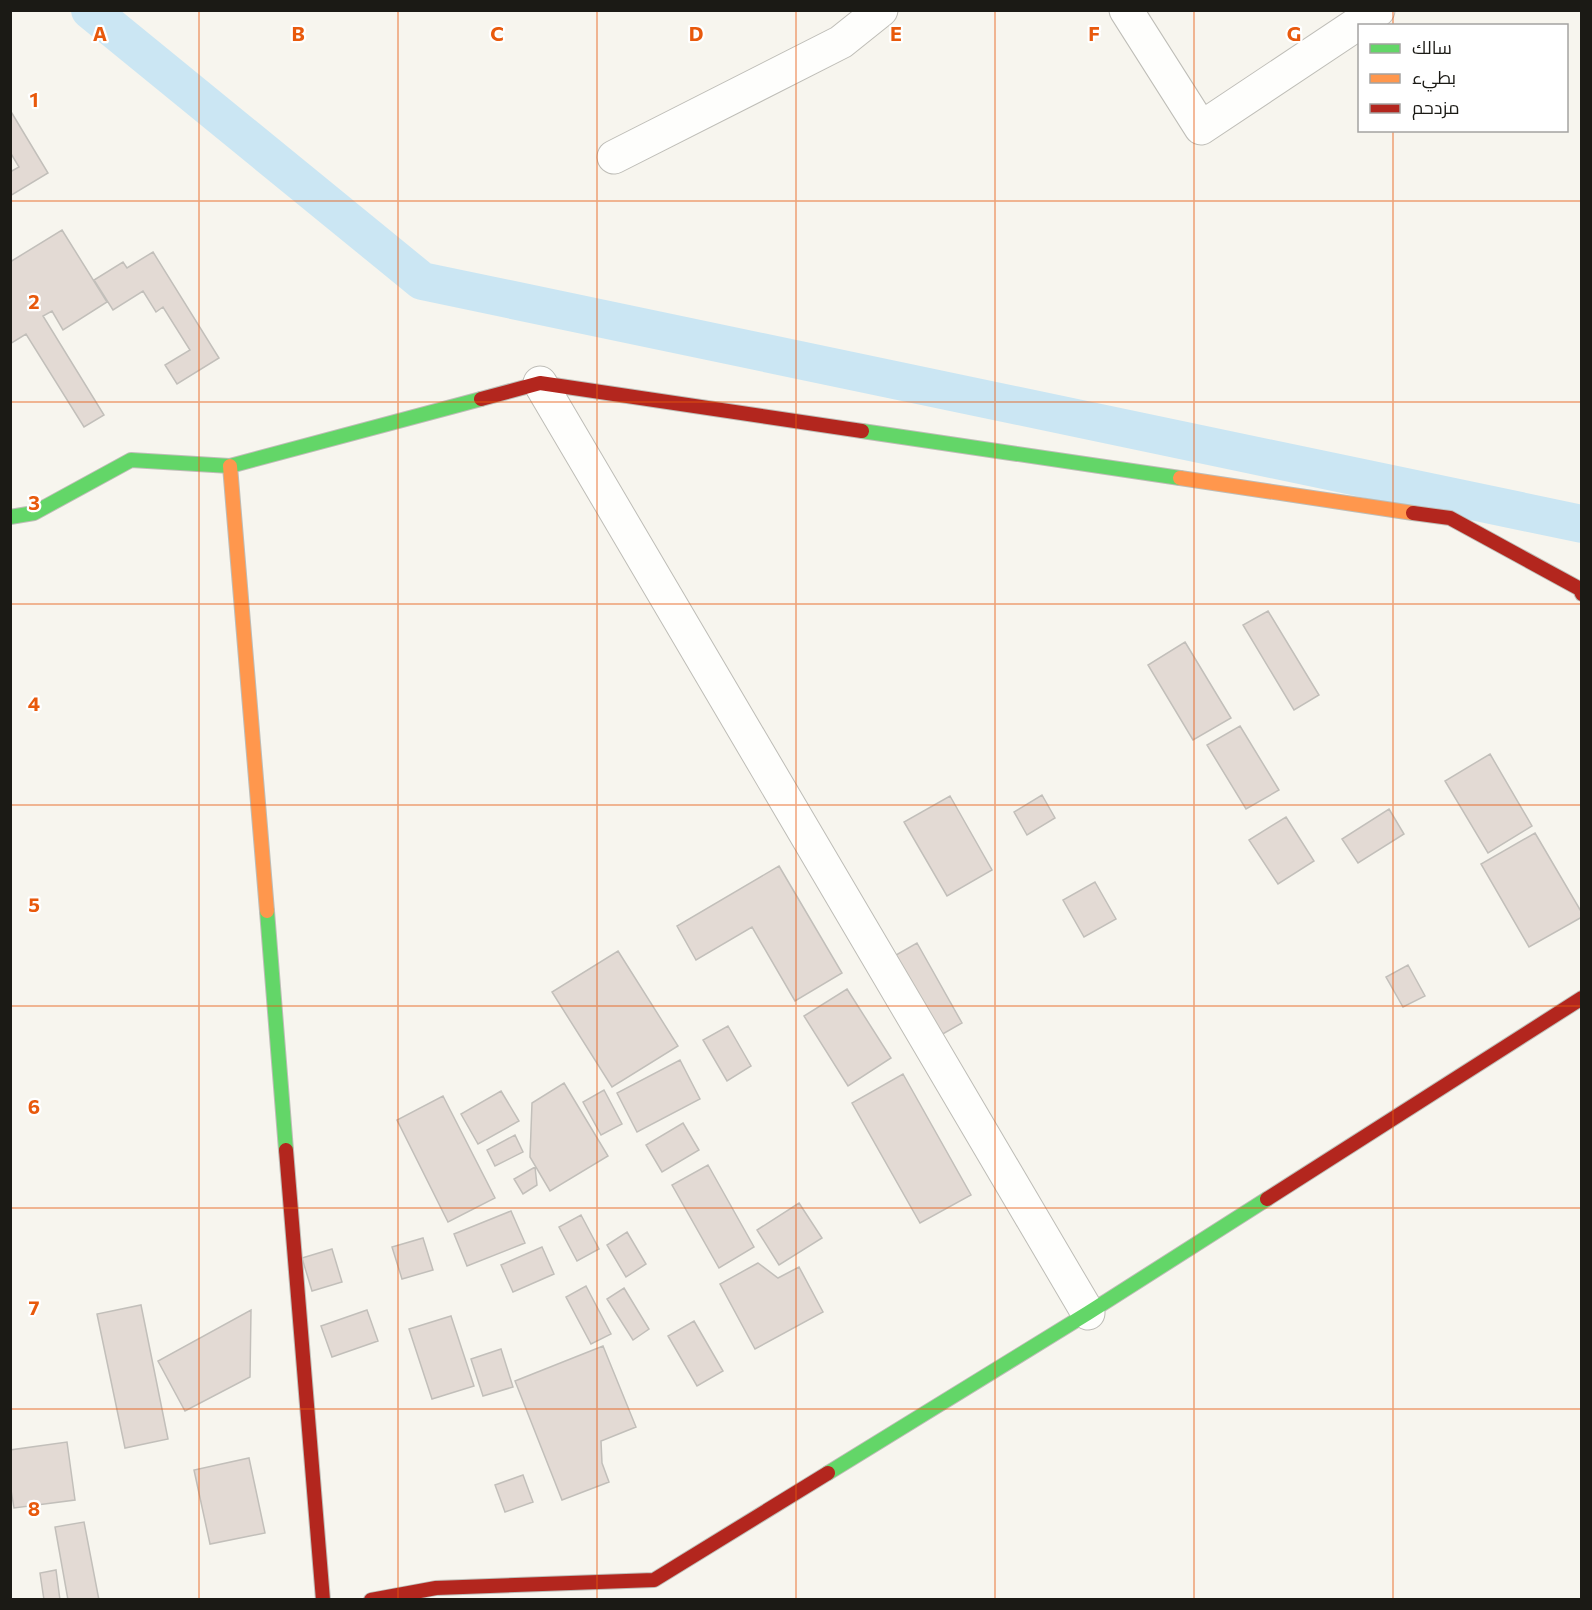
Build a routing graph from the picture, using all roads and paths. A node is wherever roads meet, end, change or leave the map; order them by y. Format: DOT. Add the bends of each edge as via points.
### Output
graph roads {
  1 [pos="881,10"];
  2 [pos="1126,10"];
  3 [pos="1378,10"];
  4 [pos="614,157"];
  5 [pos="540,383"];
  6 [pos="230,466"];
  7 [pos="10,517"];
  8 [pos="1581,594"];
  9 [pos="1581,998"];
  10 [pos="1088,1313"];
  11 [pos="652,1590"];
  12 [pos="323,1599"];
  13 [pos="371,1599"];
  1 -- 4 [label="street" via="841,42"];
  2 -- 3 [label="street" via="1201,128"];
  5 -- 6 [label="street"];
  5 -- 8 [label="street" via="1450,518 1580,589"];
  5 -- 10 [label="street"];
  6 -- 7 [label="street" via="131,460 34,513"];
  6 -- 12 [label="street"];
  9 -- 10 [label="street"];
  10 -- 11 [label="street"];
  11 -- 13 [label="street" via="436,1588"];
}
